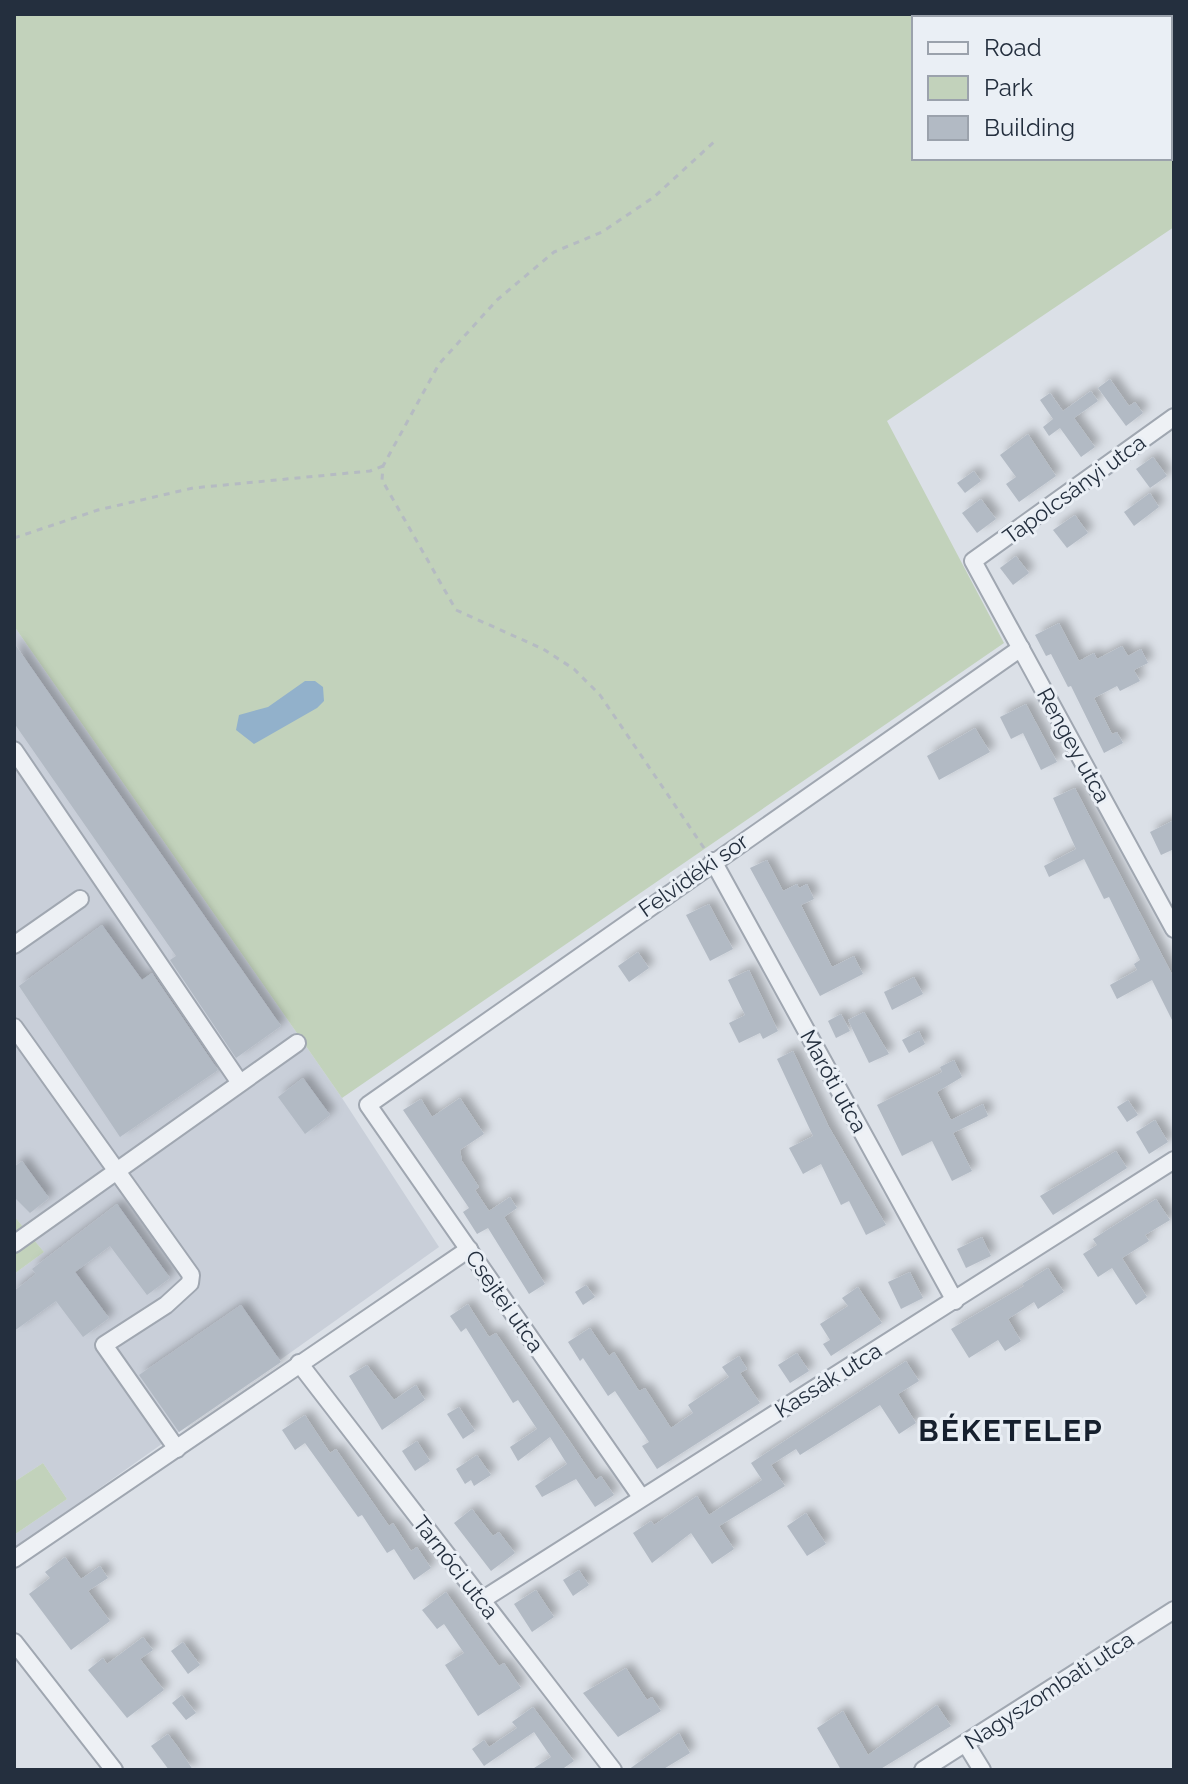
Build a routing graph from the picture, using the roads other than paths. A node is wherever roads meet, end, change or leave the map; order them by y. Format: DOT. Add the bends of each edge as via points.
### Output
graph roads {
  1 [pos="1174,417"];
  2 [pos="973,561"];
  3 [pos="1021,648"];
  4 [pos="14,750"];
  5 [pos="713,861"];
  6 [pos="80,899"];
  7 [pos="1174,929"];
  8 [pos="14,945"];
  9 [pos="14,1028"];
  10 [pos="297,1043"];
  11 [pos="240,1083"];
  12 [pos="368,1105"];
  13 [pos="1174,1160"];
  14 [pos="117,1172"];
  15 [pos="14,1244"];
  16 [pos="469,1249"];
  17 [pos="955,1301"];
  18 [pos="299,1363"];
  19 [pos="177,1449"];
  20 [pos="641,1497"];
  21 [pos="14,1559"];
  22 [pos="482,1600"];
  23 [pos="1174,1610"];
  24 [pos="14,1642"];
  25 [pos="966,1744"];
  26 [pos="114,1770"];
  27 [pos="613,1770"];
  28 [pos="923,1770"];
  29 [pos="982,1770"];
  1 -- 2 [label="street, Tapolcsányi utca"];
  2 -- 3 [label="street, Rengey utca"];
  3 -- 5 [label="street, Felvidéki sor"];
  3 -- 7 [label="street, Rengey utca"];
  4 -- 11 [label="street"];
  5 -- 12 [label="street, Felvidéki sor"];
  5 -- 17 [label="street, Maróti utca"];
  6 -- 8 [label="street"];
  9 -- 14 [label="street"];
  10 -- 11 [label="street"];
  11 -- 14 [label="street"];
  12 -- 16 [label="street, Csejtei utca"];
  13 -- 17 [label="street, Kassák utca"];
  14 -- 15 [label="street"];
  14 -- 19 [label="street" via="191,1275 190,1283 166,1305 104,1345"];
  16 -- 18 [label="street"];
  16 -- 20 [label="street, Csejtei utca"];
  17 -- 20 [label="street, Kassák utca"];
  18 -- 19 [label="street"];
  18 -- 22 [label="street, Tarnóci utca"];
  19 -- 21 [label="street"];
  20 -- 22 [label="street, Kassák utca"];
  22 -- 27 [label="street, Tarnóci utca"];
  23 -- 25 [label="street, Nagyszombati utca"];
  24 -- 26 [label="street"];
  25 -- 28 [label="street, Nagyszombati utca"];
  25 -- 29 [label="street"];
}
